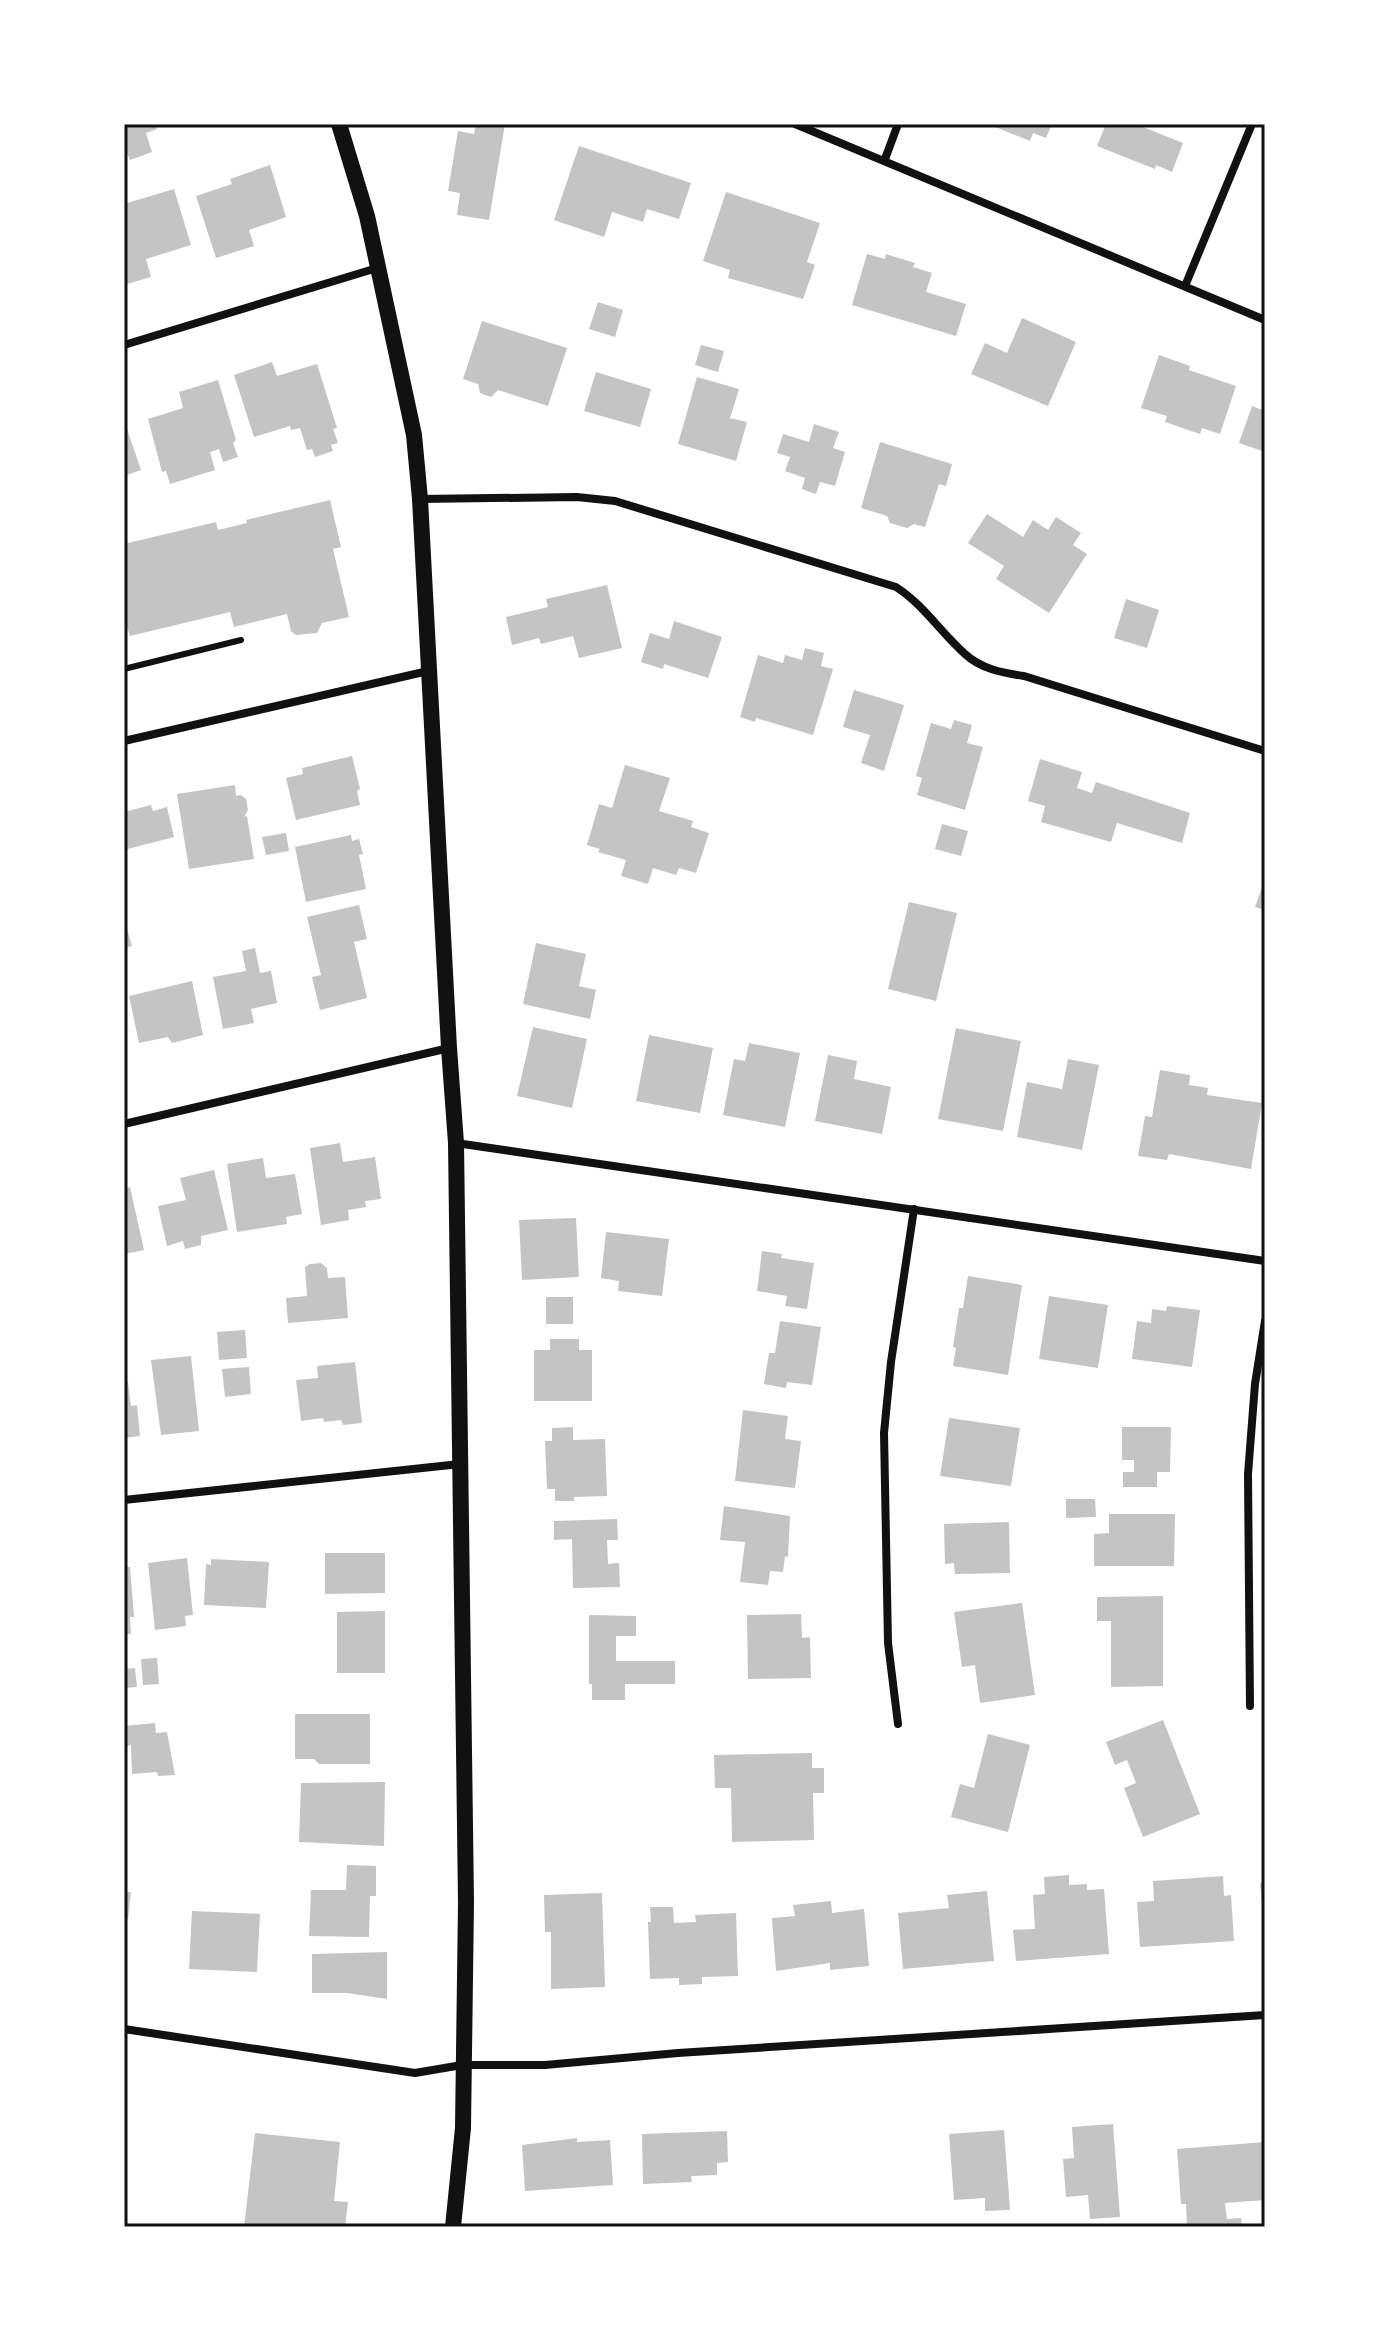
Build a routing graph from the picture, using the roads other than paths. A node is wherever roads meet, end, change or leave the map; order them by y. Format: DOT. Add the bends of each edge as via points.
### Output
graph roads {
  1 [pos="339,124"];
  2 [pos="795,124"];
  3 [pos="898,124"];
  4 [pos="1252,124"];
  5 [pos="885,159"];
  6 [pos="377,268"];
  7 [pos="1185,286"];
  8 [pos="1265,320"];
  9 [pos="124,345"];
  10 [pos="420,499"];
  11 [pos="241,640"];
  12 [pos="124,669"];
  13 [pos="428,671"];
  14 [pos="124,741"];
  15 [pos="1265,751"];
  16 [pos="449,1048"];
  17 [pos="124,1124"];
  18 [pos="456,1143"];
  19 [pos="914,1209"];
  20 [pos="1265,1261"];
  21 [pos="1265,1321"];
  22 [pos="460,1464"];
  23 [pos="124,1500"];
  24 [pos="1250,1706"];
  25 [pos="898,1724"];
  26 [pos="1265,2015"];
  27 [pos="124,2029"];
  28 [pos="462,2065"];
  29 [pos="453,2227"];
  1 -- 6 [label="main road"];
  2 -- 5 [label="street"];
  3 -- 5 [label="street"];
  4 -- 7 [label="street"];
  5 -- 7 [label="street"];
  6 -- 9 [label="street"];
  6 -- 10 [label="main road" via="414,435"];
  7 -- 8 [label="street"];
  10 -- 13 [label="main road"];
  10 -- 15 [label="street" via="615,501 896,587 914,599 966,656 996,672 1024,676"];
  11 -- 12 [label="lane"];
  13 -- 14 [label="street"];
  13 -- 16 [label="main road"];
  16 -- 17 [label="street"];
  16 -- 18 [label="main road"];
  18 -- 19 [label="street"];
  18 -- 22 [label="main road"];
  19 -- 20 [label="street"];
  19 -- 25 [label="street" via="884,1433 888,1643"];
  21 -- 24 [label="street" via="1248,1474"];
  22 -- 23 [label="street"];
  22 -- 28 [label="main road" via="466,1902"];
  26 -- 28 [label="street" via="545,2065"];
  27 -- 28 [label="street" via="415,2073"];
  28 -- 29 [label="main road" via="463,2128"];
}
